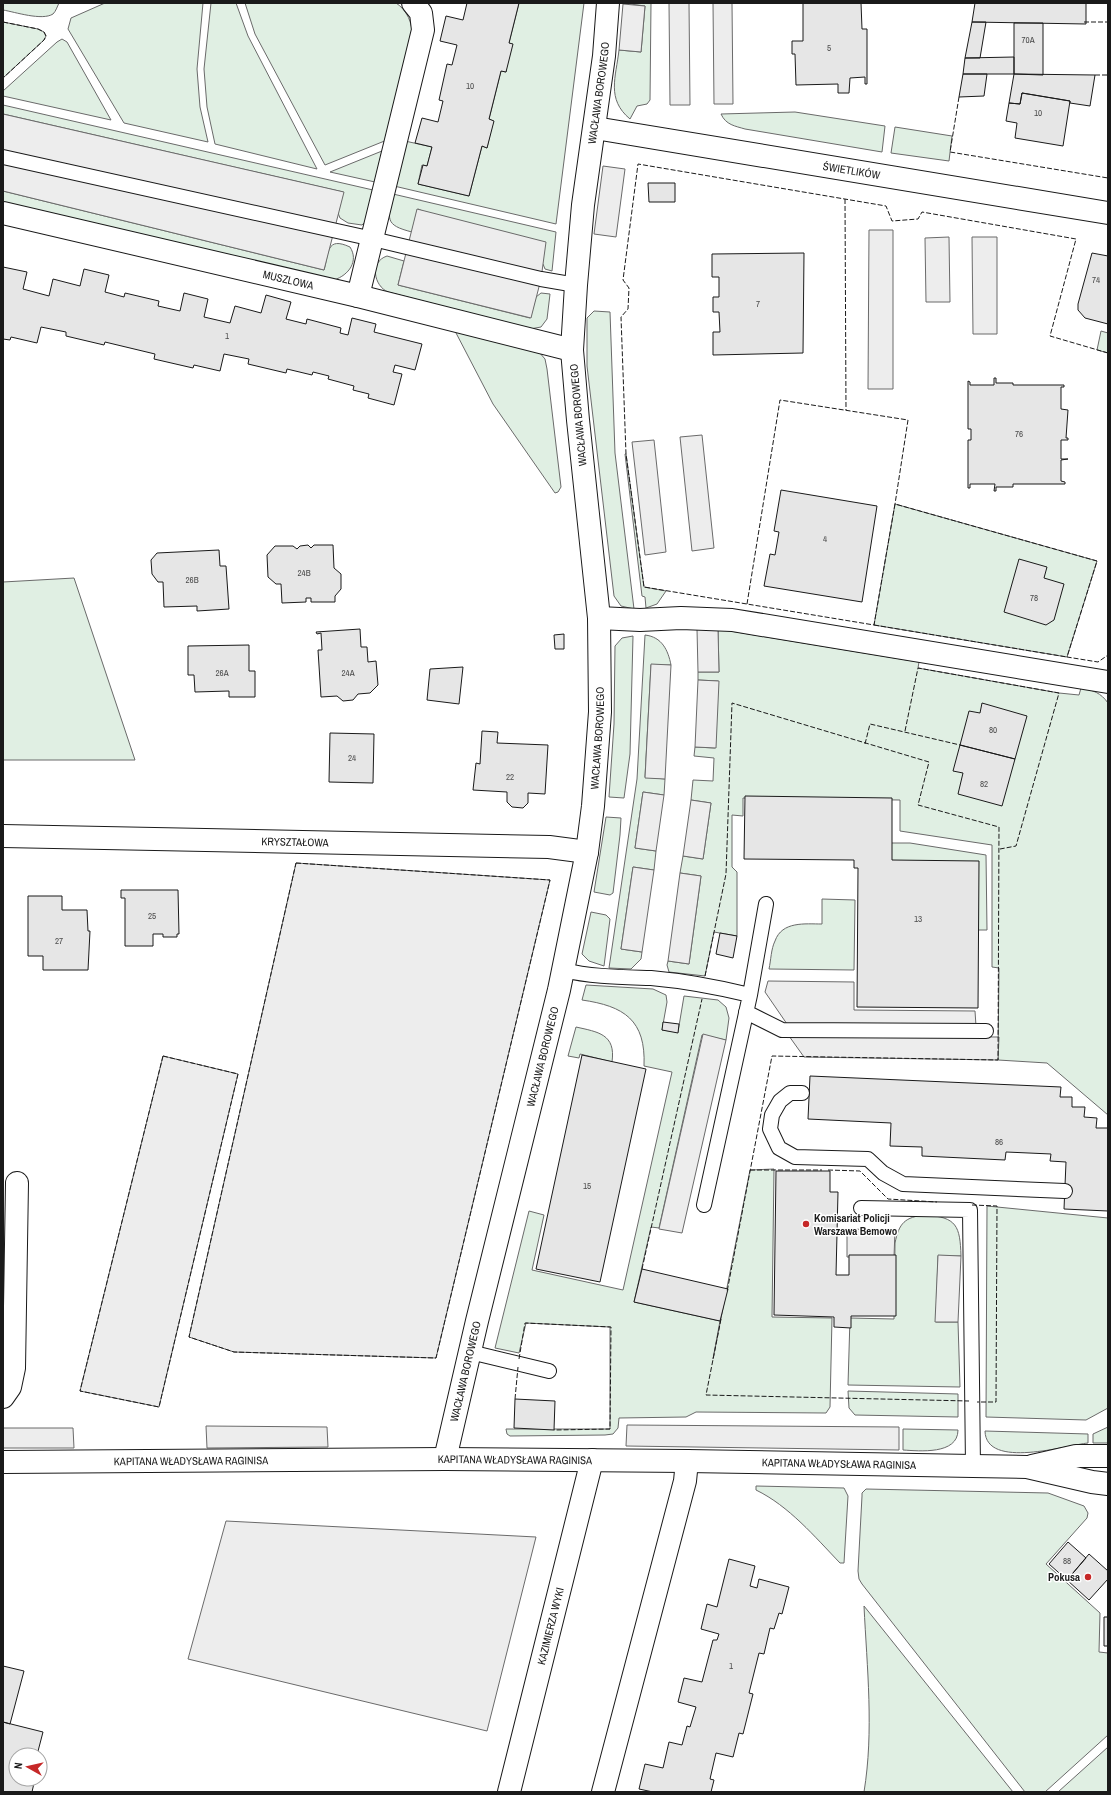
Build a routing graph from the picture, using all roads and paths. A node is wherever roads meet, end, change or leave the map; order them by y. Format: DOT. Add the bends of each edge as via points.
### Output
graph roads {
  1 [pos="413,3"];
  2 [pos="608,3"];
  3 [pos="595,128"];
  4 [pos="3,157"];
  5 [pos="3,213"];
  6 [pos="1108,213"];
  7 [pos="373,239"];
  8 [pos="576,285"];
  9 [pos="358,296"];
  10 [pos="572,350"];
  11 [pos="599,618"];
  12 [pos="1108,682"];
  13 [pos="3,836"];
  14 [pos="587,852"];
  15 [pos="766,904"];
  16 [pos="563,970"];
  17 [pos="750,995"];
  18 [pos="746,1012"];
  19 [pos="986,1031"];
  20 [pos="802,1094"];
  21 [pos="17,1183"];
  22 [pos="1065,1191"];
  23 [pos="704,1205"];
  24 [pos="860,1208"];
  25 [pos="470,1352"];
  26 [pos="549,1371"];
  27 [pos="3,1397"];
  28 [pos="1108,1456"];
  29 [pos="445,1459"];
  30 [pos="592,1460"];
  31 [pos="687,1461"];
  32 [pos="3,1462"];
  33 [pos="973,1466"];
  34 [pos="1026,1467"];
  35 [pos="1108,1484"];
  36 [pos="509,1792"];
  37 [pos="603,1792"];
  1 -- 7 [label="street" via="421,13 423,30"];
  2 -- 3 [label="street, WACŁAWA BOROWEGO"];
  3 -- 6 [label="street, ŚWIETLIKÓW"];
  3 -- 8 [label="street, WACŁAWA BOROWEGO" via="583,204"];
  4 -- 7 [label="lane"];
  5 -- 9 [label="street, MUSZLOWA"];
  7 -- 8 [label="lane"];
  7 -- 9 [label="street"];
  8 -- 10 [label="street, WACŁAWA BOROWEGO"];
  9 -- 10 [label="street, MUSZLOWA"];
  10 -- 11 [label="street, WACŁAWA BOROWEGO"];
  11 -- 12 [label="street" via="732,620"];
  11 -- 14 [label="street, WACŁAWA BOROWEGO" via="600,712"];
  13 -- 14 [label="street, KRYSZTAŁOWA" via="548,847"];
  14 -- 16 [label="street, WACŁAWA BOROWEGO"];
  15 -- 17 [label="lane"];
  16 -- 17 [label="lane" via="584,975 652,978 712,985"];
  16 -- 25 [label="street, WACŁAWA BOROWEGO"];
  17 -- 18 [label="lane"];
  18 -- 19 [label="lane" via="782,1030"];
  18 -- 23 [label="lane"];
  20 -- 22 [label="lane" via="790,1094 780,1101 772,1115 770,1129 779,1148 795,1157 868,1159 903,1184"];
  21 -- 27 [label="street" via="14,1368 10,1387"];
  24 -- 33 [label="lane" via="970,1210"];
  25 -- 26 [label="lane"];
  25 -- 29 [label="street, WACŁAWA BOROWEGO"];
  28 -- 34 [label="street, KAPITANA WŁADYSŁAWA RAGINISA" via="1076,1456"];
  29 -- 30 [label="street, KAPITANA WŁADYSŁAWA RAGINISA"];
  29 -- 32 [label="street, KAPITANA WŁADYSŁAWA RAGINISA"];
  30 -- 31 [label="street, KAPITANA WŁADYSŁAWA RAGINISA"];
  30 -- 36 [label="street, KAZIMIERZA WYKI"];
  31 -- 33 [label="street, KAPITANA WŁADYSŁAWA RAGINISA"];
  31 -- 37 [label="street" via="684,1481"];
  33 -- 34 [label="street, KAPITANA WŁADYSŁAWA RAGINISA"];
  34 -- 35 [label="street, KAPITANA WŁADYSŁAWA RAGINISA"];
}
